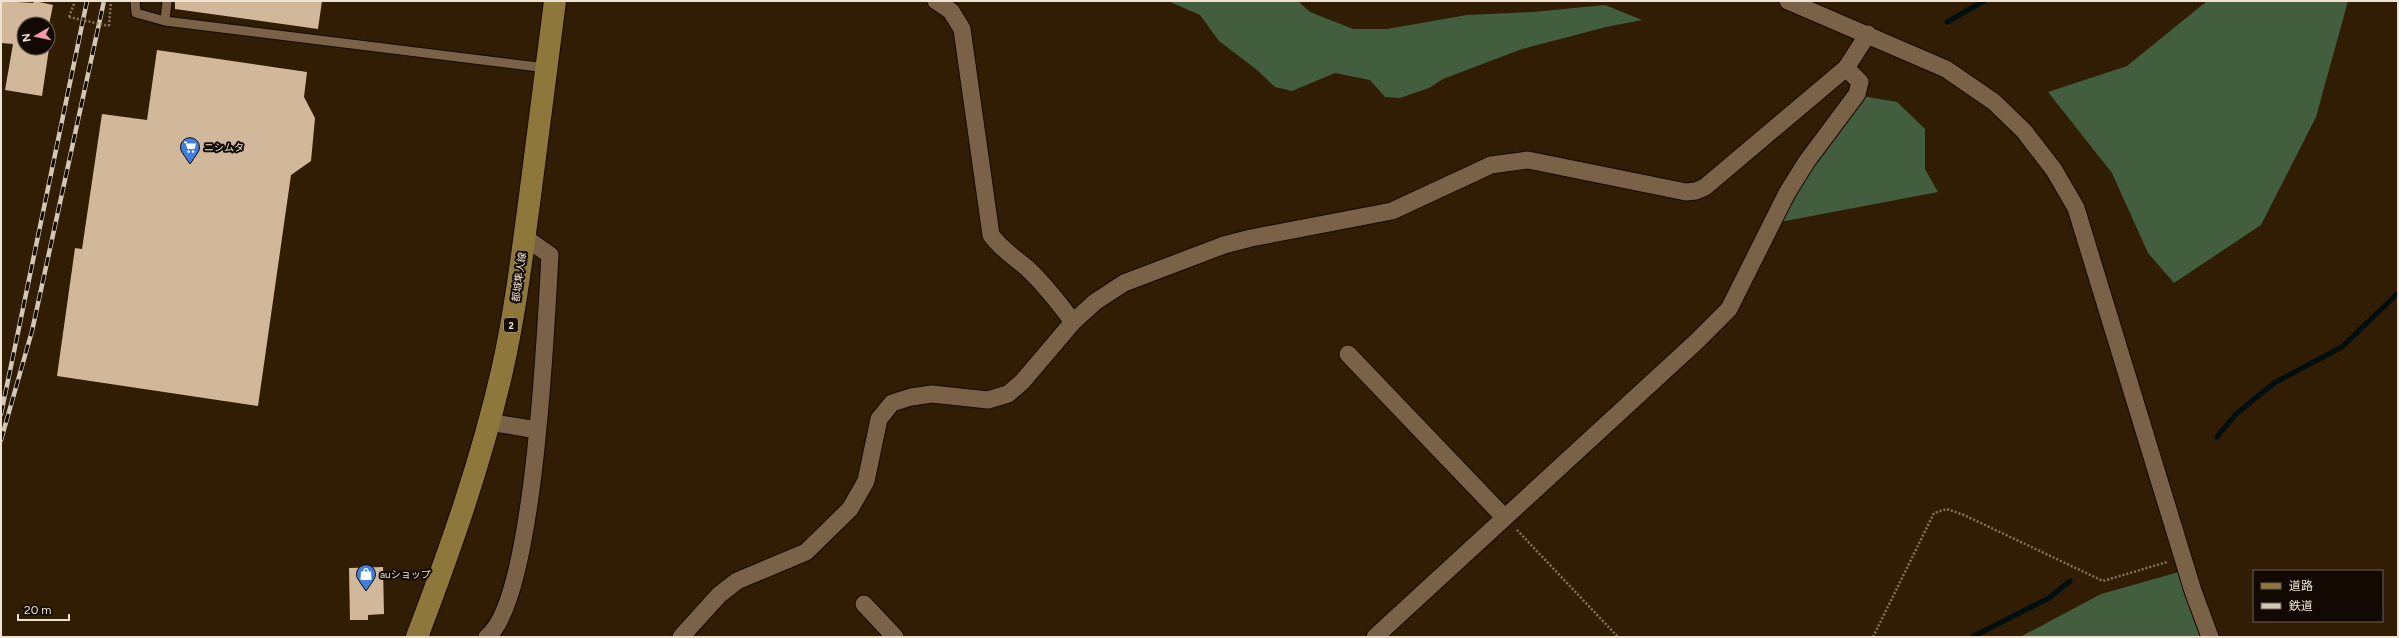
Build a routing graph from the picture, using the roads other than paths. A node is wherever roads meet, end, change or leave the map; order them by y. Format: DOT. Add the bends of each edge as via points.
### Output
graph roads {
  1 [pos="135,1"];
  2 [pos="167,1"];
  3 [pos="555,1"];
  4 [pos="936,1"];
  5 [pos="1788,1"];
  6 [pos="165,21"];
  7 [pos="1868,34"];
  8 [pos="546,68"];
  9 [pos="1846,68"];
  10 [pos="524,238"];
  11 [pos="1073,322"];
  12 [pos="1348,354"];
  13 [pos="489,422"];
  14 [pos="538,430"];
  15 [pos="1504,517"];
  16 [pos="864,604"];
  17 [pos="417,637"];
  18 [pos="487,637"];
  19 [pos="681,637"];
  20 [pos="895,637"];
  21 [pos="1375,637"];
  22 [pos="2210,637"];
  1 -- 6 [label="lane" via="136,13"];
  2 -- 6 [label="lane"];
  3 -- 8 [label="main road, 都城隼人線 / 2"];
  4 -- 11 [label="street" via="951,11 962,29 990,235 999,246 1048,288"];
  5 -- 7 [label="street"];
  6 -- 8 [label="lane"];
  7 -- 9 [label="street"];
  7 -- 22 [label="street" via="1946,69 1994,102 2024,131 2054,170 2076,208"];
  8 -- 10 [label="main road, 都城隼人線 / 2"];
  9 -- 11 [label="street" via="1712,182 1696,191 1686,192 1528,160 1491,165 1392,211 1252,238 1196,254 1124,283 1095,302"];
  9 -- 15 [label="street" via="1860,82 1857,94 1807,161 1787,193 1729,308 1696,342"];
  10 -- 13 [label="main road, 都城隼人線 / 2" via="513,318"];
  10 -- 14 [label="street" via="550,255"];
  11 -- 19 [label="street" via="1022,382 1008,394 988,400 932,394 892,403 879,418 866,481 850,508 806,552 737,581 719,595"];
  12 -- 15 [label="street"];
  13 -- 14 [label="street"];
  13 -- 17 [label="main road, 都城隼人線 / 2" via="456,535"];
  14 -- 18 [label="street" via="525,535 507,609 492,634"];
  15 -- 21 [label="street"];
  16 -- 20 [label="street"];
}
